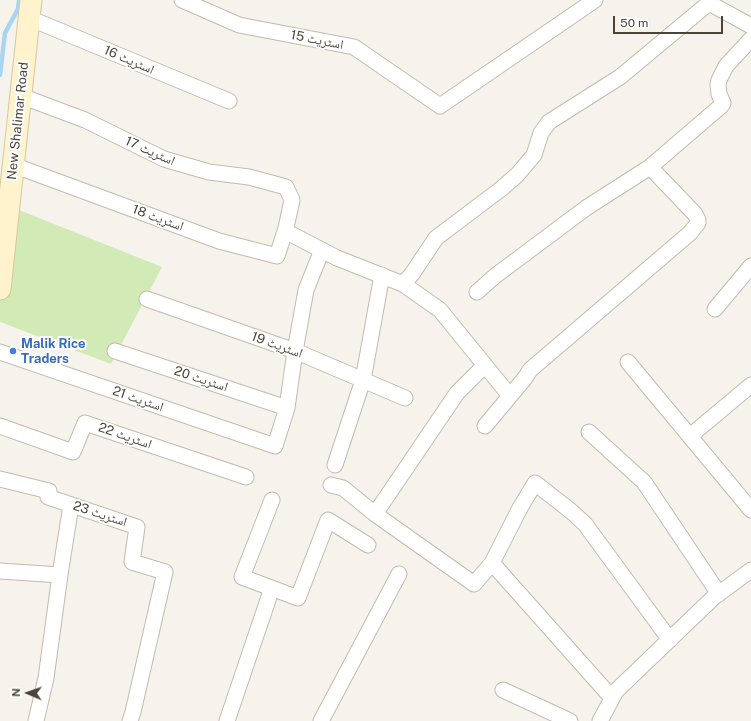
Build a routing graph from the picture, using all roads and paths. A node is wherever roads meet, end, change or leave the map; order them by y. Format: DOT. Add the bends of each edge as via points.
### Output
graph roads {
  1 [pos="182,0"];
  2 [pos="595,0"];
  3 [pos="709,2"];
  4 [pos="576,5"];
  5 [pos="210,6"];
  6 [pos="30,9"];
  7 [pos="751,26"];
  8 [pos="751,39"];
  9 [pos="20,96"];
  10 [pos="229,101"];
  11 [pos="13,165"];
  12 [pos="650,167"];
  13 [pos="286,228"];
  14 [pos="322,250"];
  15 [pos="751,266"];
  16 [pos="382,275"];
  17 [pos="403,284"];
  18 [pos="0,289"];
  19 [pos="477,292"];
  20 [pos="147,299"];
  21 [pos="715,309"];
  22 [pos="115,351"];
  23 [pos="295,351"];
  24 [pos="0,352"];
  25 [pos="628,362"];
  26 [pos="485,365"];
  27 [pos="363,380"];
  28 [pos="751,385"];
  29 [pos="510,396"];
  30 [pos="405,398"];
  31 [pos="287,408"];
  32 [pos="0,426"];
  33 [pos="485,426"];
  34 [pos="589,432"];
  35 [pos="690,436"];
  36 [pos="335,464"];
  37 [pos="246,477"];
  38 [pos="0,479"];
  39 [pos="331,485"];
  40 [pos="272,500"];
  41 [pos="71,505"];
  42 [pos="751,510"];
  43 [pos="375,514"];
  44 [pos="368,545"];
  45 [pos="492,563"];
  46 [pos="751,570"];
  47 [pos="0,571"];
  48 [pos="399,574"];
  49 [pos="60,575"];
  50 [pos="272,588"];
  51 [pos="719,594"];
  52 [pos="670,640"];
  53 [pos="503,690"];
  54 [pos="612,698"];
  55 [pos="36,721"];
  56 [pos="130,721"];
  57 [pos="227,721"];
  58 [pos="321,721"];
  59 [pos="570,721"];
  60 [pos="600,721"];
  1 -- 5 [label="street, اسٹریٹ 15"];
  2 -- 4 [label="street"];
  3 -- 7 [label="street"];
  3 -- 17 [label="street" via="620,77 549,122 541,133 534,155 516,175 436,238"];
  4 -- 5 [label="street, اسٹریٹ 15" via="440,106 354,47 239,25"];
  6 -- 9 [label="street, New Shalimar Road"];
  6 -- 10 [label="street, اسٹریٹ 16"];
  8 -- 12 [label="street" via="726,66 719,80 719,94 723,103 721,106"];
  9 -- 11 [label="street, New Shalimar Road"];
  9 -- 13 [label="street, اسٹریٹ 17" via="85,120 164,159 209,172 249,177 286,186 292,200"];
  11 -- 13 [label="street, اسٹریٹ 18" via="219,241 277,256"];
  11 -- 18 [label="street, New Shalimar Road"];
  12 -- 19 [label="street" via="586,208"];
  12 -- 29 [label="street" via="695,214 698,223 690,233 530,370"];
  13 -- 14 [label="street" via="288,232"];
  14 -- 16 [label="street"];
  14 -- 23 [label="street" via="306,290"];
  15 -- 21 [label="street"];
  16 -- 17 [label="street"];
  16 -- 27 [label="street"];
  17 -- 26 [label="street" via="440,310"];
  20 -- 23 [label="street, اسٹریٹ 19"];
  22 -- 31 [label="street, اسٹریٹ 20"];
  23 -- 27 [label="street, اسٹریٹ 19"];
  23 -- 31 [label="street"];
  24 -- 31 [label="street, اسٹریٹ 21" via="275,446"];
  25 -- 35 [label="street"];
  26 -- 29 [label="street"];
  26 -- 43 [label="street" via="457,393"];
  27 -- 30 [label="street, اسٹریٹ 19"];
  27 -- 36 [label="street"];
  28 -- 35 [label="street"];
  29 -- 33 [label="street"];
  32 -- 37 [label="street, اسٹریٹ 22" via="73,452 85,423"];
  34 -- 51 [label="street" via="644,482"];
  35 -- 42 [label="street"];
  38 -- 41 [label="street, اسٹریٹ 23" via="49,491 48,497"];
  39 -- 43 [label="street" via="343,488"];
  40 -- 50 [label="street" via="242,577"];
  41 -- 49 [label="street"];
  41 -- 56 [label="street, اسٹریٹ 23" via="137,527 132,562 165,572"];
  43 -- 45 [label="street" via="474,584"];
  44 -- 50 [label="street" via="328,520 298,598"];
  45 -- 52 [label="street" via="535,483 585,524"];
  45 -- 54 [label="street"];
  46 -- 51 [label="street"];
  47 -- 49 [label="street"];
  48 -- 58 [label="street"];
  49 -- 55 [label="street" via="46,678"];
  50 -- 57 [label="street"];
  51 -- 52 [label="street"];
  52 -- 54 [label="street" via="616,691"];
  53 -- 59 [label="street"];
  54 -- 60 [label="street"];
}
